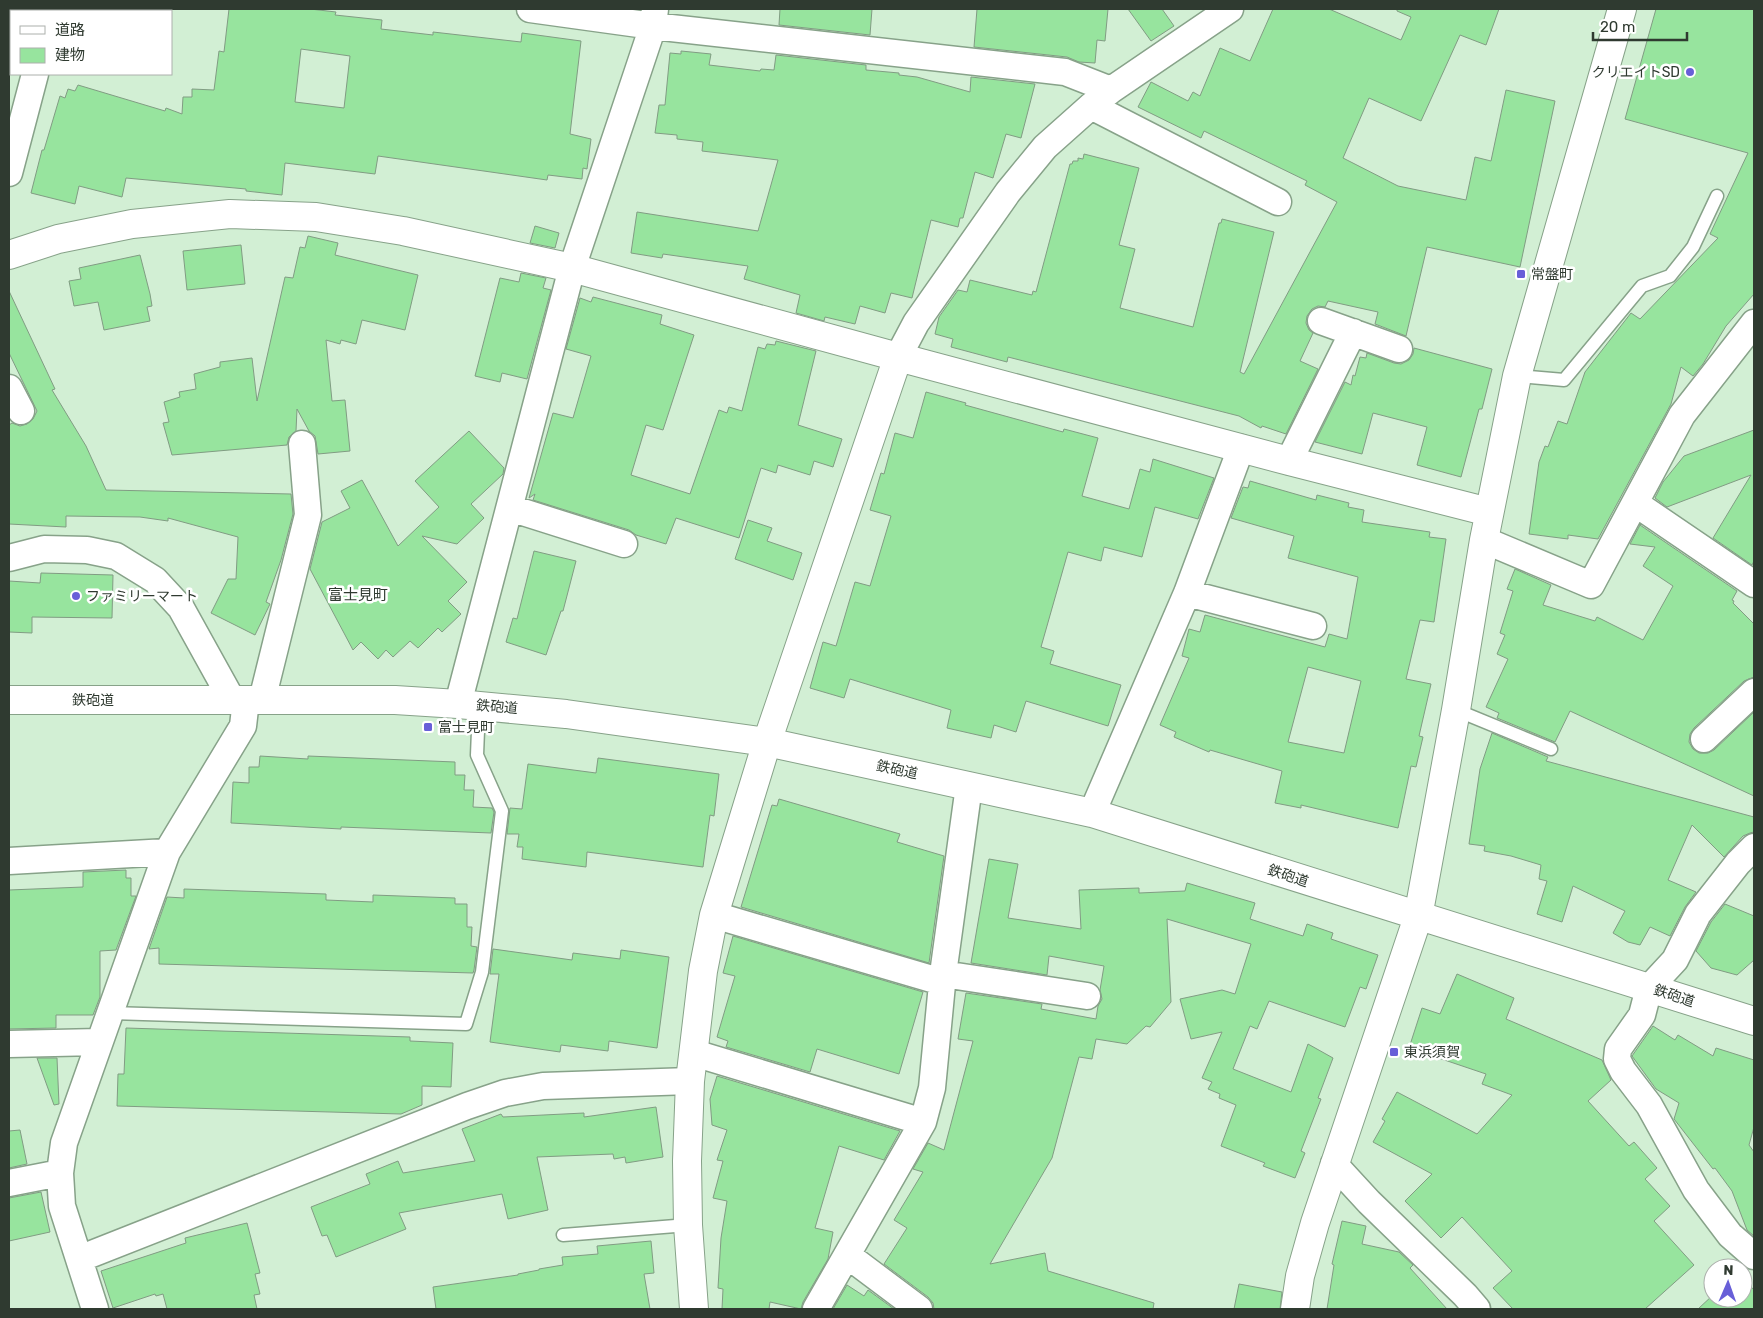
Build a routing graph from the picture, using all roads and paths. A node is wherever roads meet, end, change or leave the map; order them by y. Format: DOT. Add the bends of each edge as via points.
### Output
graph roads {
  1 [pos="530,9"];
  2 [pos="1230,9"];
  3 [pos="1622,9"];
  4 [pos="654,17"];
  5 [pos="35,75"];
  6 [pos="1111,90"];
  7 [pos="1090,106"];
  8 [pos="9,173"];
  9 [pos="1717,196"];
  10 [pos="1278,202"];
  11 [pos="9,254"];
  12 [pos="572,268"];
  13 [pos="1321,321"];
  14 [pos="1754,323"];
  15 [pos="1353,332"];
  16 [pos="1399,349"];
  17 [pos="898,358"];
  18 [pos="1517,376"];
  19 [pos="9,388"];
  20 [pos="21,411"];
  21 [pos="302,444"];
  22 [pos="1241,448"];
  23 [pos="1289,461"];
  24 [pos="1635,503"];
  25 [pos="510,508"];
  26 [pos="1489,512"];
  27 [pos="1484,540"];
  28 [pos="624,544"];
  29 [pos="9,558"];
  30 [pos="1754,584"];
  31 [pos="1187,593"];
  32 [pos="1313,626"];
  33 [pos="1754,692"];
  34 [pos="9,700"];
  35 [pos="247,700"];
  36 [pos="469,705"];
  37 [pos="1456,710"];
  38 [pos="1704,739"];
  39 [pos="767,742"];
  40 [pos="1551,749"];
  41 [pos="969,786"];
  42 [pos="1092,814"];
  43 [pos="1754,847"];
  44 [pos="167,852"];
  45 [pos="9,861"];
  46 [pos="714,915"];
  47 [pos="1418,917"];
  48 [pos="942,978"];
  49 [pos="1649,988"];
  50 [pos="1086,996"];
  51 [pos="111,1013"];
  52 [pos="1754,1022"];
  53 [pos="99,1042"];
  54 [pos="9,1044"];
  55 [pos="694,1053"];
  56 [pos="690,1081"];
  57 [pos="923,1122"];
  58 [pos="1334,1164"];
  59 [pos="60,1173"];
  60 [pos="9,1183"];
  61 [pos="688,1225"];
  62 [pos="563,1235"];
  63 [pos="847,1255"];
  64 [pos="1754,1256"];
  65 [pos="78,1259"];
  66 [pos="95,1309"];
  67 [pos="694,1309"];
  68 [pos="816,1309"];
  69 [pos="919,1309"];
  70 [pos="1295,1309"];
  71 [pos="1477,1309"];
  1 -- 4 [label="street"];
  2 -- 6 [label="street"];
  3 -- 18 [label="street"];
  4 -- 6 [label="street" via="1064,72"];
  4 -- 12 [label="street"];
  5 -- 8 [label="street"];
  6 -- 7 [label="street"];
  7 -- 10 [label="street"];
  7 -- 17 [label="street" via="1045,147 1008,192 916,323"];
  9 -- 18 [label="lane" via="1693,246 1670,276 1642,286 1564,380"];
  11 -- 12 [label="street" via="58,239 132,224 230,214 326,218 403,231"];
  12 -- 17 [label="street"];
  12 -- 25 [label="street"];
  13 -- 15 [label="street"];
  14 -- 24 [label="street" via="1682,415"];
  15 -- 16 [label="street"];
  15 -- 23 [label="street"];
  17 -- 22 [label="street"];
  17 -- 39 [label="street"];
  18 -- 26 [label="street"];
  19 -- 20 [label="street"];
  21 -- 35 [label="street" via="308,515"];
  22 -- 23 [label="street"];
  22 -- 31 [label="street"];
  23 -- 26 [label="street"];
  24 -- 27 [label="street" via="1591,585"];
  24 -- 30 [label="street"];
  25 -- 28 [label="street"];
  25 -- 36 [label="street"];
  26 -- 27 [label="street"];
  27 -- 37 [label="street"];
  29 -- 35 [label="street" via="44,549 87,550 116,556 155,580 181,608"];
  31 -- 32 [label="street"];
  31 -- 42 [label="street"];
  33 -- 38 [label="street"];
  34 -- 35 [label="street, 鉄砲道"];
  35 -- 36 [label="street, 鉄砲道" via="395,700"];
  35 -- 44 [label="street" via="244,726"];
  36 -- 39 [label="street, 鉄砲道" via="602,718"];
  36 -- 51 [label="lane" via="477,755 502,811 482,972 466,1024"];
  37 -- 40 [label="lane"];
  37 -- 47 [label="street"];
  39 -- 41 [label="street, 鉄砲道"];
  39 -- 46 [label="street"];
  41 -- 42 [label="street, 鉄砲道"];
  41 -- 48 [label="street"];
  42 -- 47 [label="street, 鉄砲道"];
  43 -- 49 [label="street" via="1698,914 1675,960"];
  44 -- 45 [label="street"];
  44 -- 51 [label="street"];
  46 -- 48 [label="street"];
  46 -- 55 [label="street" via="703,971"];
  47 -- 49 [label="street, 鉄砲道"];
  47 -- 58 [label="street"];
  48 -- 50 [label="street"];
  48 -- 57 [label="street" via="932,1088"];
  49 -- 52 [label="street, 鉄砲道"];
  49 -- 64 [label="street" via="1642,1015 1618,1049 1617,1059 1648,1105 1696,1190 1730,1235"];
  51 -- 53 [label="street"];
  53 -- 54 [label="street"];
  53 -- 59 [label="street" via="64,1144"];
  55 -- 56 [label="street"];
  55 -- 57 [label="street"];
  56 -- 61 [label="street"];
  56 -- 65 [label="street" via="544,1086 506,1093"];
  57 -- 63 [label="street"];
  58 -- 70 [label="street" via="1300,1276"];
  58 -- 71 [label="street"];
  59 -- 60 [label="street"];
  59 -- 65 [label="street" via="62,1206"];
  61 -- 62 [label="lane"];
  61 -- 67 [label="street"];
  63 -- 68 [label="street"];
  63 -- 69 [label="street"];
  65 -- 66 [label="street"];
}
